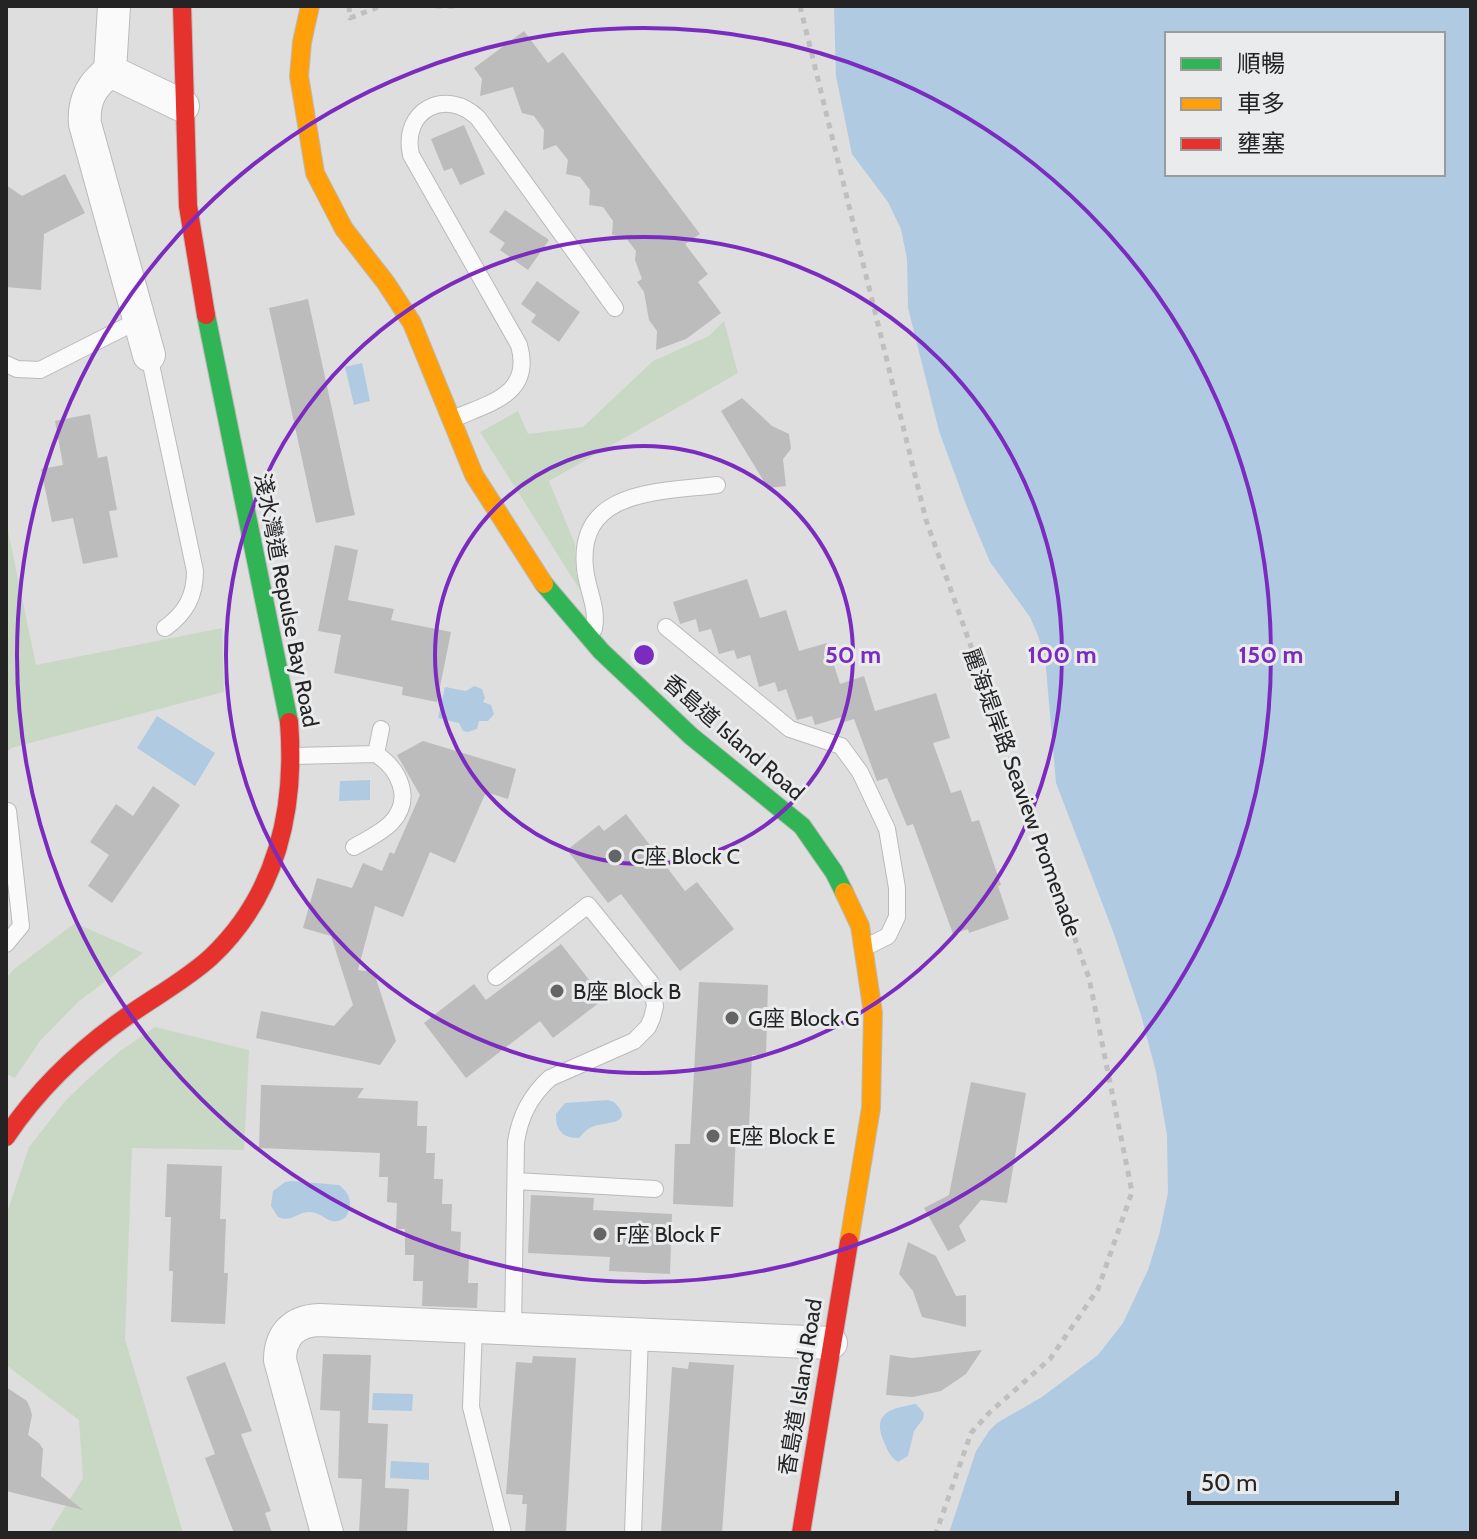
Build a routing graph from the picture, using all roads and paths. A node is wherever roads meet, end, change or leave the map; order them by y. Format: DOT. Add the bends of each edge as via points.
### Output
graph roads {
  1 [pos="114,6"];
  2 [pos="182,6"];
  3 [pos="310,6"];
  4 [pos="349,6"];
  5 [pos="381,6"];
  6 [pos="436,6"];
  7 [pos="455,6"];
  8 [pos="800,6"];
  9 [pos="110,71"];
  10 [pos="183,106"];
  11 [pos="615,308"];
  12 [pos="139,320"];
  13 [pos="149,355"];
  14 [pos="6,364"];
  15 [pos="450,420"];
  16 [pos="717,485"];
  17 [pos="666,627"];
  18 [pos="165,628"];
  19 [pos="591,638"];
  20 [pos="381,729"];
  21 [pos="376,754"];
  22 [pos="292,756"];
  23 [pos="8,811"];
  24 [pos="354,847"];
  25 [pos="6,944"];
  26 [pos="863,948"];
  27 [pos="496,977"];
  28 [pos="13,1111"];
  29 [pos="6,1137"];
  30 [pos="516,1181"];
  31 [pos="655,1189"];
  32 [pos="474,1328"];
  33 [pos="513,1330"];
  34 [pos="640,1335"];
  35 [pos="831,1343"];
  36 [pos="327,1533"];
  37 [pos="503,1533"];
  38 [pos="633,1533"];
  39 [pos="801,1533"];
  40 [pos="936,1533"];
  1 -- 9 [label="street"];
  2 -- 10 [label="main road, 淺水灣道 Repulse Bay Road"];
  3 -- 15 [label="main road, 香島道 Island Road" via="299,76 315,173 344,229 412,323"];
  4 -- 5 [label="path" via="350,18"];
  6 -- 7 [label="path"];
  8 -- 40 [label="path, 麗海堤岸路 Seaview Promenade" via="926,520 1089,978 1132,1192 1098,1289 1050,1359 971,1433"];
  9 -- 10 [label="street"];
  9 -- 12 [label="street" via="86,99 85,124"];
  10 -- 22 [label="main road, 淺水灣道 Repulse Bay Road" via="188,206 202,302"];
  11 -- 15 [label="lane" via="478,118 447,103 425,110 409,135 411,155 522,356 512,390"];
  12 -- 13 [label="street"];
  12 -- 14 [label="lane" via="40,370"];
  13 -- 18 [label="lane" via="195,571 186,609"];
  15 -- 19 [label="main road, 香島道 Island Road" via="474,475 537,572"];
  16 -- 19 [label="lane" via="622,498 601,514 585,555 595,610"];
  17 -- 26 [label="lane" via="790,729 841,746 860,772 887,829 897,888 897,917 888,936"];
  19 -- 26 [label="main road, 香島道 Island Road" via="691,736 802,826 834,872 860,926"];
  20 -- 21 [label="lane"];
  21 -- 22 [label="lane"];
  21 -- 24 [label="lane" via="402,783 401,807 389,826"];
  22 -- 28 [label="main road, 淺水灣道 Repulse Bay Road" via="281,844 243,922 199,968 124,1018"];
  23 -- 25 [label="lane" via="21,926"];
  26 -- 35 [label="main road, 香島道 Island Road" via="873,1013 871,1108"];
  27 -- 30 [label="lane" via="588,905 651,983 654,994 652,1018 642,1035 563,1070 530,1100 518,1128"];
  28 -- 29 [label="main road, 淺水灣道 Repulse Bay Road"];
  30 -- 31 [label="lane"];
  30 -- 33 [label="lane"];
  32 -- 33 [label="street"];
  32 -- 36 [label="street" via="308,1321 297,1324 283,1340 280,1360"];
  32 -- 37 [label="lane" via="471,1407"];
  33 -- 34 [label="street"];
  34 -- 35 [label="street"];
  34 -- 38 [label="lane"];
  35 -- 39 [label="main road, 香島道 Island Road"];
}
